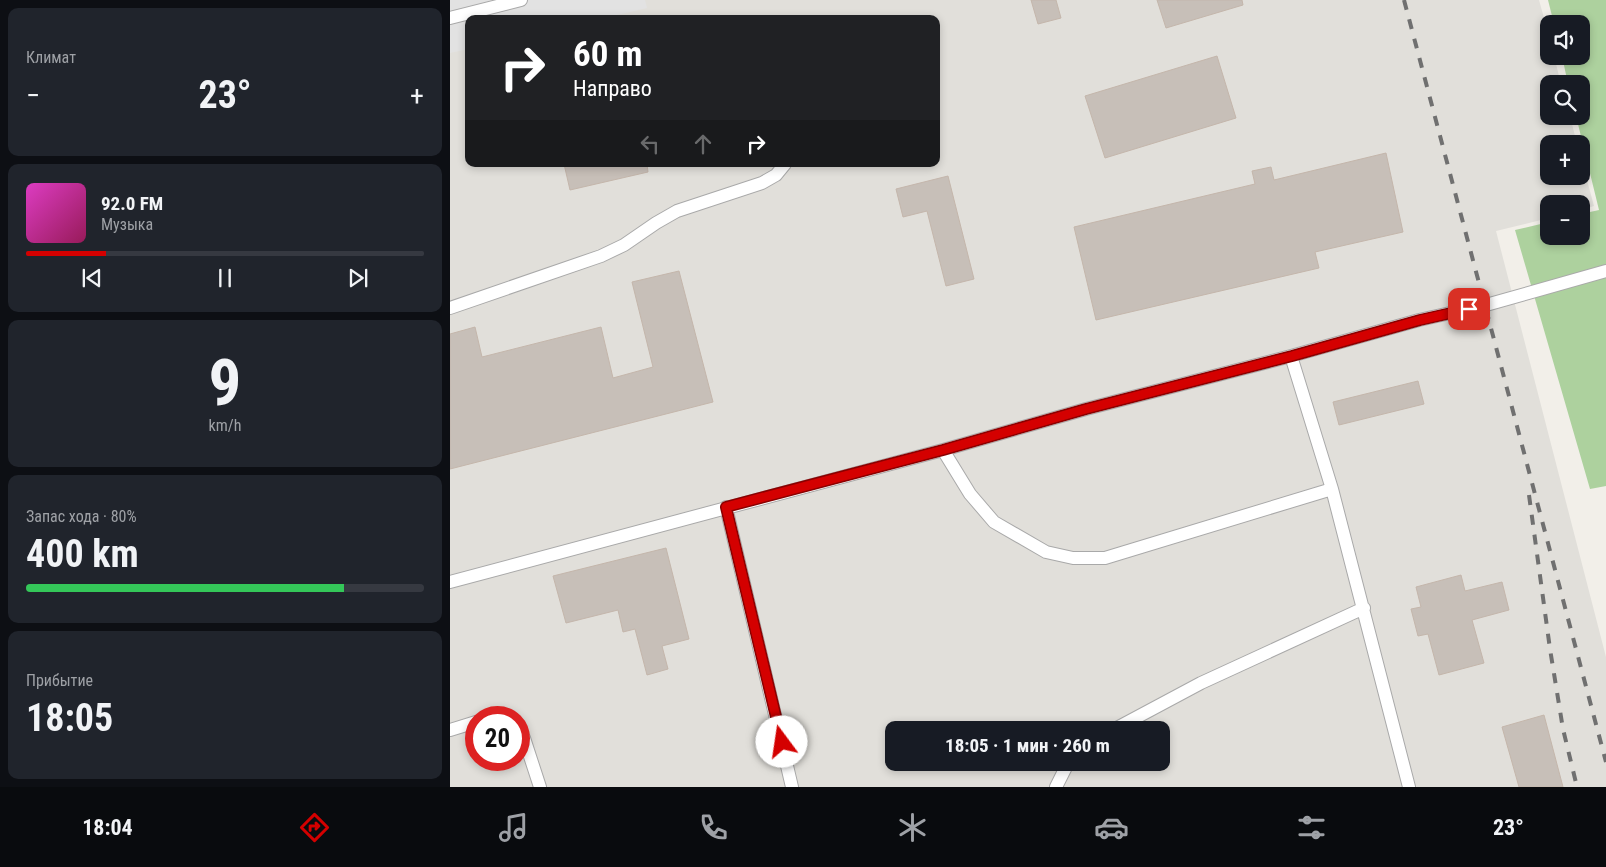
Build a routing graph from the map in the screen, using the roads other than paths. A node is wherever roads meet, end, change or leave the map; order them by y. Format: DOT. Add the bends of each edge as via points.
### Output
graph roads {
  1 [pos="521,0"];
  2 [pos="450,18"];
  3 [pos="783,167"];
  4 [pos="1606,271"];
  5 [pos="450,308"];
  6 [pos="1292,356"];
  7 [pos="943,450"];
  8 [pos="1332,489"];
  9 [pos="726,507"];
  10 [pos="450,582"];
  11 [pos="1364,608"];
  12 [pos="1130,721"];
  13 [pos="465,725"];
  14 [pos="450,730"];
  15 [pos="530,756"];
  16 [pos="1064,771"];
  17 [pos="540,787"];
  18 [pos="792,787"];
  19 [pos="1056,787"];
  20 [pos="1409,787"];
  1 -- 2 [label="lane"];
  3 -- 5 [label="lane" via="776,176 762,183 677,212 601,256"];
  4 -- 6 [label="lane"];
  6 -- 7 [label="lane"];
  6 -- 8 [label="lane"];
  7 -- 8 [label="lane" via="970,494 994,522 1046,552 1073,558 1105,558"];
  7 -- 9 [label="lane"];
  8 -- 11 [label="lane"];
  9 -- 10 [label="lane"];
  9 -- 18 [label="lane"];
  11 -- 12 [label="lane" via="1201,682"];
  11 -- 20 [label="lane"];
  13 -- 14 [label="lane"];
  15 -- 17 [label="lane"];
  16 -- 19 [label="lane"];
}
